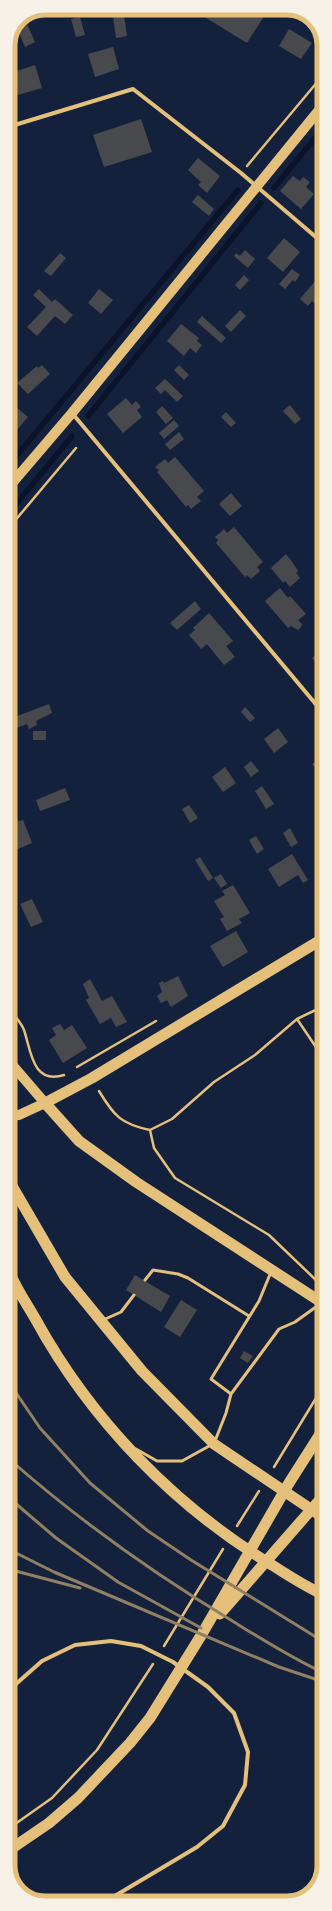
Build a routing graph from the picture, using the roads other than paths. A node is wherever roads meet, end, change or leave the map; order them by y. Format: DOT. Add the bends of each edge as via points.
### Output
graph roads {
  1 [pos="317,112"];
  2 [pos="15,125"];
  3 [pos="256,185"];
  4 [pos="317,238"];
  5 [pos="72,413"];
  6 [pos="15,480"];
  7 [pos="317,706"];
  8 [pos="317,942"];
  9 [pos="15,1068"];
  10 [pos="44,1103"];
  11 [pos="15,1116"];
  12 [pos="15,1191"];
  13 [pos="272,1270"];
  14 [pos="145,1280"];
  15 [pos="15,1282"];
  16 [pos="134,1295"];
  17 [pos="317,1300"];
  18 [pos="317,1307"];
  19 [pos="249,1316"];
  20 [pos="100,1321"];
  21 [pos="231,1394"];
  22 [pos="317,1439"];
  23 [pos="122,1441"];
  24 [pos="214,1444"];
  25 [pos="317,1503"];
  26 [pos="317,1513"];
  27 [pos="317,1592"];
  28 [pos="202,1634"];
  29 [pos="15,1685"];
  30 [pos="15,1846"];
  31 [pos="115,1896"];
  1 -- 3 [label="main road"];
  2 -- 3 [label="street" via="133,89"];
  3 -- 4 [label="street"];
  3 -- 5 [label="main road"];
  5 -- 6 [label="main road"];
  5 -- 7 [label="street"];
  8 -- 10 [label="highway" via="92,1078"];
  9 -- 10 [label="main road"];
  10 -- 11 [label="main road"];
  10 -- 13 [label="highway" via="79,1140 136,1182"];
  12 -- 20 [label="highway" via="65,1277"];
  13 -- 17 [label="highway"];
  13 -- 19 [label="lane" via="259,1301"];
  14 -- 19 [label="lane" via="153,1270 178,1274"];
  15 -- 23 [label="highway" via="51,1347 90,1402"];
  16 -- 20 [label="lane" via="121,1312"];
  18 -- 21 [label="lane" via="295,1322 279,1329"];
  19 -- 21 [label="lane" via="211,1379"];
  20 -- 24 [label="highway" via="142,1371"];
  21 -- 24 [label="lane"];
  22 -- 28 [label="highway"];
  23 -- 24 [label="lane" via="157,1461 182,1462"];
  23 -- 27 [label="highway" via="180,1498 237,1544"];
  24 -- 26 [label="highway"];
  25 -- 28 [label="highway"];
  28 -- 30 [label="highway" via="154,1711 130,1743 78,1798 49,1823"];
  29 -- 31 [label="street" via="42,1661 75,1645 111,1641 141,1646 173,1662 208,1687 234,1713 248,1752 245,1785 223,1826 197,1847"];
}
